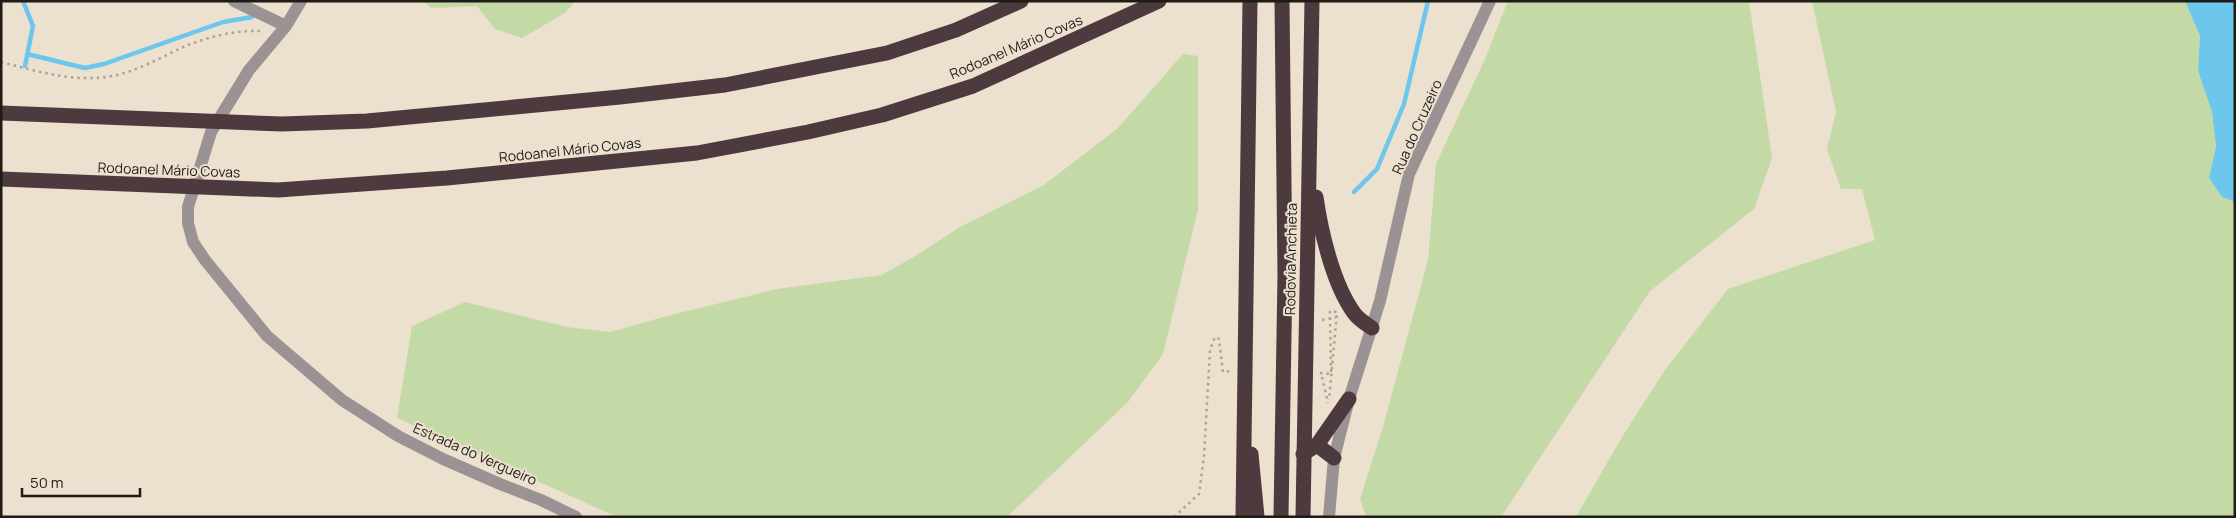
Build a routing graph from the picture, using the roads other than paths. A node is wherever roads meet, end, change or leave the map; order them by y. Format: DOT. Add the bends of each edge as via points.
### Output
graph roads {
  1 [pos="234,1"];
  2 [pos="301,1"];
  3 [pos="1021,1"];
  4 [pos="1159,1"];
  5 [pos="1250,1"];
  6 [pos="1282,1"];
  7 [pos="1312,1"];
  8 [pos="1490,1"];
  9 [pos="283,30"];
  10 [pos="1,113"];
  11 [pos="1310,155"];
  12 [pos="1,179"];
  13 [pos="1372,328"];
  14 [pos="1349,399"];
  15 [pos="1317,445"];
  16 [pos="1303,454"];
  17 [pos="1334,458"];
  18 [pos="1246,515"];
  19 [pos="576,517"];
  20 [pos="1281,517"];
  21 [pos="1303,517"];
  22 [pos="1329,517"];
  1 -- 9 [label="street"];
  2 -- 9 [label="street, Estrada do Vergueiro"];
  3 -- 10 [label="highway" via="956,30 887,53 725,85 407,118 282,124"];
  4 -- 12 [label="highway, Rodoanel Mário Covas" via="973,86 882,115 697,153 447,178 278,190"];
  5 -- 18 [label="highway" via="1243,424"];
  6 -- 20 [label="highway, Rodovia Anchieta" via="1286,274"];
  7 -- 11 [label="highway, Rodovia Anchieta"];
  8 -- 13 [label="street, Rua do Cruzeiro" via="1410,174"];
  9 -- 19 [label="street, Estrada do Vergueiro" via="249,70 211,132 188,207 193,242 267,336 342,400 398,436 443,459"];
  11 -- 13 [label="highway" via="1318,213 1338,281 1354,313"];
  11 -- 16 [label="highway, Rodovia Anchieta"];
  13 -- 14 [label="street, Rua do Cruzeiro"];
  14 -- 15 [label="highway"];
  14 -- 17 [label="street, Rua do Cruzeiro"];
  15 -- 16 [label="highway"];
  15 -- 17 [label="highway"];
  16 -- 21 [label="highway, Rodovia Anchieta"];
  17 -- 22 [label="street, Rua do Cruzeiro"];
}
